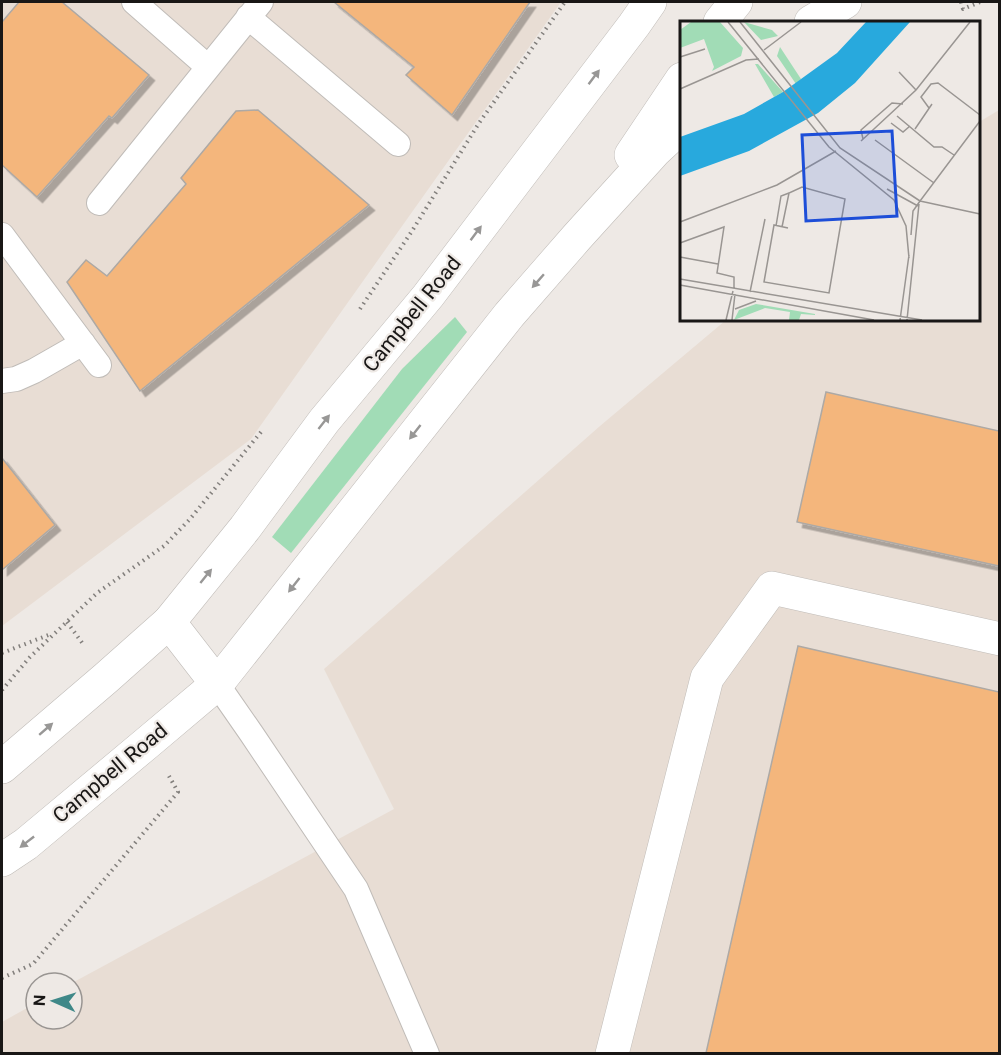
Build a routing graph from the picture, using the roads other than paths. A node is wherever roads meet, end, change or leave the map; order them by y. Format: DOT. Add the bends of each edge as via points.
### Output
graph roads {
  1 [pos="134,2"];
  2 [pos="650,2"];
  3 [pos="736,2"];
  4 [pos="845,2"];
  5 [pos="255,9"];
  6 [pos="721,21"];
  7 [pos="813,21"];
  8 [pos="208,67"];
  9 [pos="680,81"];
  10 [pos="680,127"];
  11 [pos="398,144"];
  12 [pos="99,202"];
  13 [pos="2,235"];
  14 [pos="577,237"];
  15 [pos="83,343"];
  16 [pos="99,364"];
  17 [pos="2,381"];
  18 [pos="168,622"];
  19 [pos="999,639"];
  20 [pos="217,684"];
  21 [pos="2,767"];
  22 [pos="2,860"];
  23 [pos="427,1053"];
  24 [pos="612,1053"];
  1 -- 8 [label="lane"];
  18 -- 2 [label="main road, Campbell Road, one-way" via="245,528 324,421 428,296"];
  3 -- 6 [label="main road"];
  4 -- 7 [label="main road"];
  5 -- 8 [label="lane"];
  5 -- 11 [label="lane"];
  8 -- 12 [label="lane"];
  9 -- 14 [label="main road, Campbell Road"];
  10 -- 14 [label="main road, Campbell Road"];
  13 -- 15 [label="lane"];
  14 -- 20 [label="main road, Campbell Road, one-way" via="509,315"];
  15 -- 16 [label="lane"];
  15 -- 17 [label="lane" via="34,371"];
  18 -- 20 [label="main road"];
  21 -- 18 [label="main road, Campbell Road, one-way"];
  19 -- 24 [label="main road" via="772,588 707,678"];
  20 -- 22 [label="main road, Campbell Road, one-way"];
  20 -- 23 [label="lane" via="356,889"];
}
